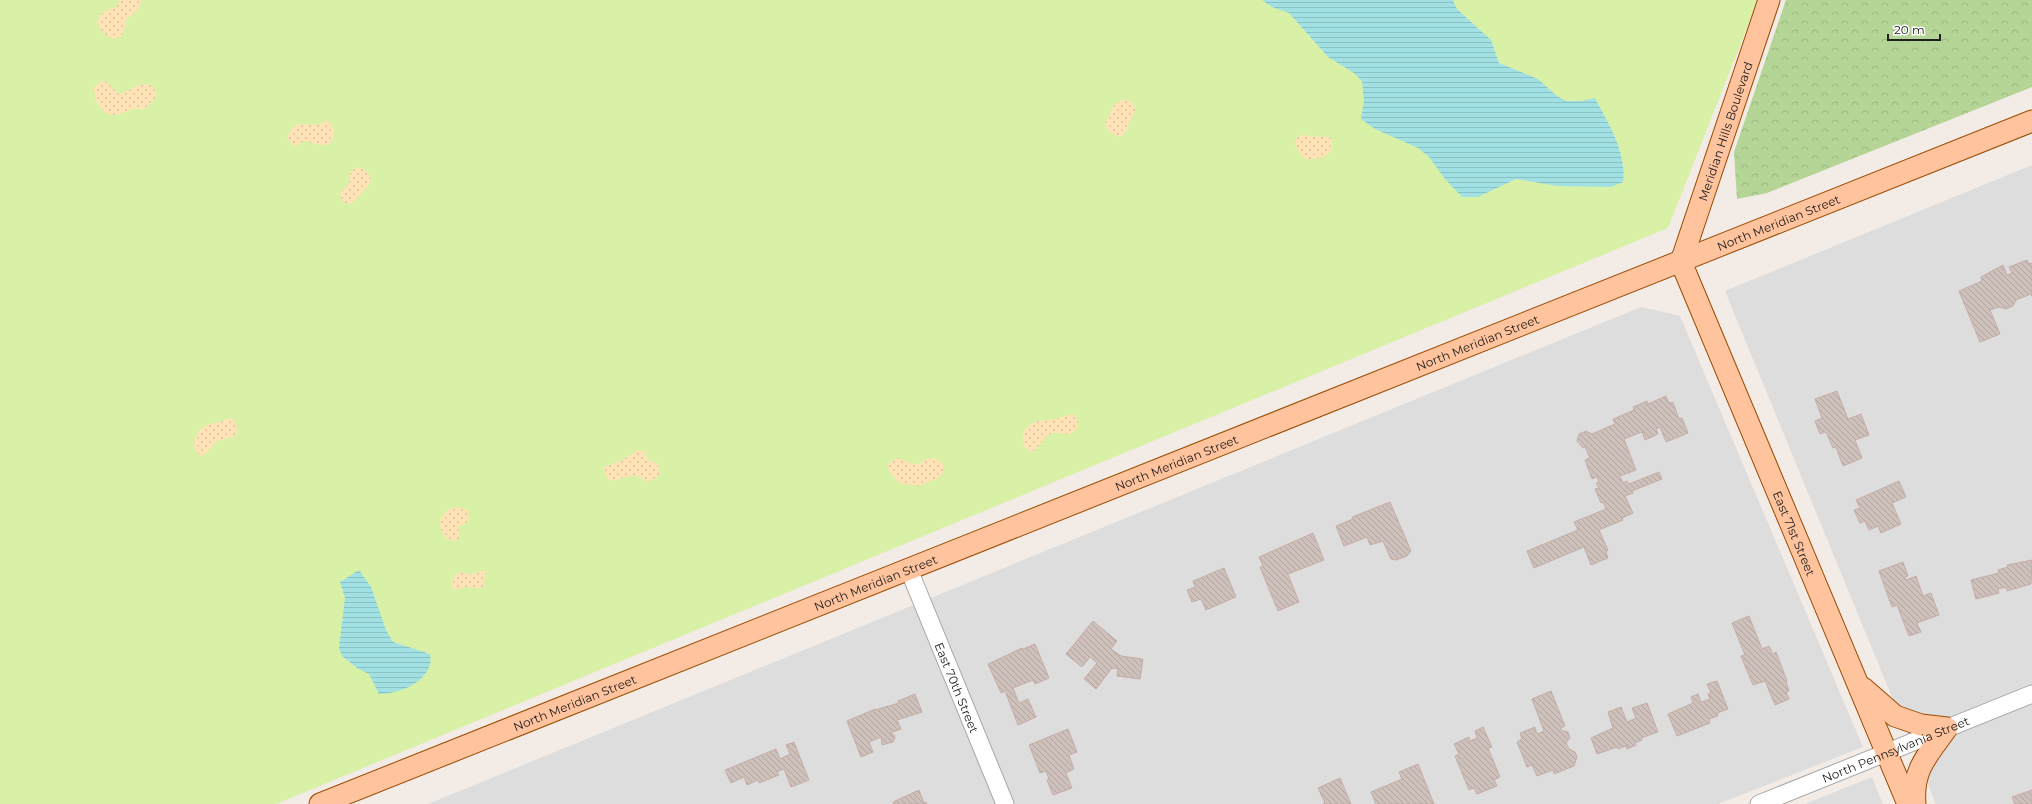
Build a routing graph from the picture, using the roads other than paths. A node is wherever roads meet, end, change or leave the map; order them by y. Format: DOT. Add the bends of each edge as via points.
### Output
graph roads {
  1 [pos="1769,0"];
  2 [pos="2032,121"];
  3 [pos="1681,262"];
  4 [pos="909,570"];
  5 [pos="1858,684"];
  6 [pos="2032,694"];
  7 [pos="1947,728"];
  8 [pos="1886,752"];
  9 [pos="320,804"];
  10 [pos="1005,804"];
  11 [pos="1759,804"];
  12 [pos="1908,804"];
  13 [pos="1915,804"];
  1 -- 3 [label="main road, Meridian Hills Boulevard"];
  2 -- 3 [label="main road, North Meridian Street"];
  3 -- 4 [label="main road, North Meridian Street"];
  3 -- 5 [label="main road, East 71st Street"];
  4 -- 9 [label="main road, North Meridian Street"];
  4 -- 10 [label="street, East 70th Street"];
  5 -- 7 [label="main road" via="1895,716 1921,725"];
  5 -- 8 [label="main road, East 71st Street"];
  6 -- 7 [label="street, North Pennsylvania Street"];
  7 -- 8 [label="street, North Pennsylvania Street"];
  7 -- 13 [label="main road" via="1920,768 1914,787"];
  8 -- 11 [label="street, North Pennsylvania Street"];
  8 -- 12 [label="main road, East 71st Street"];
}
